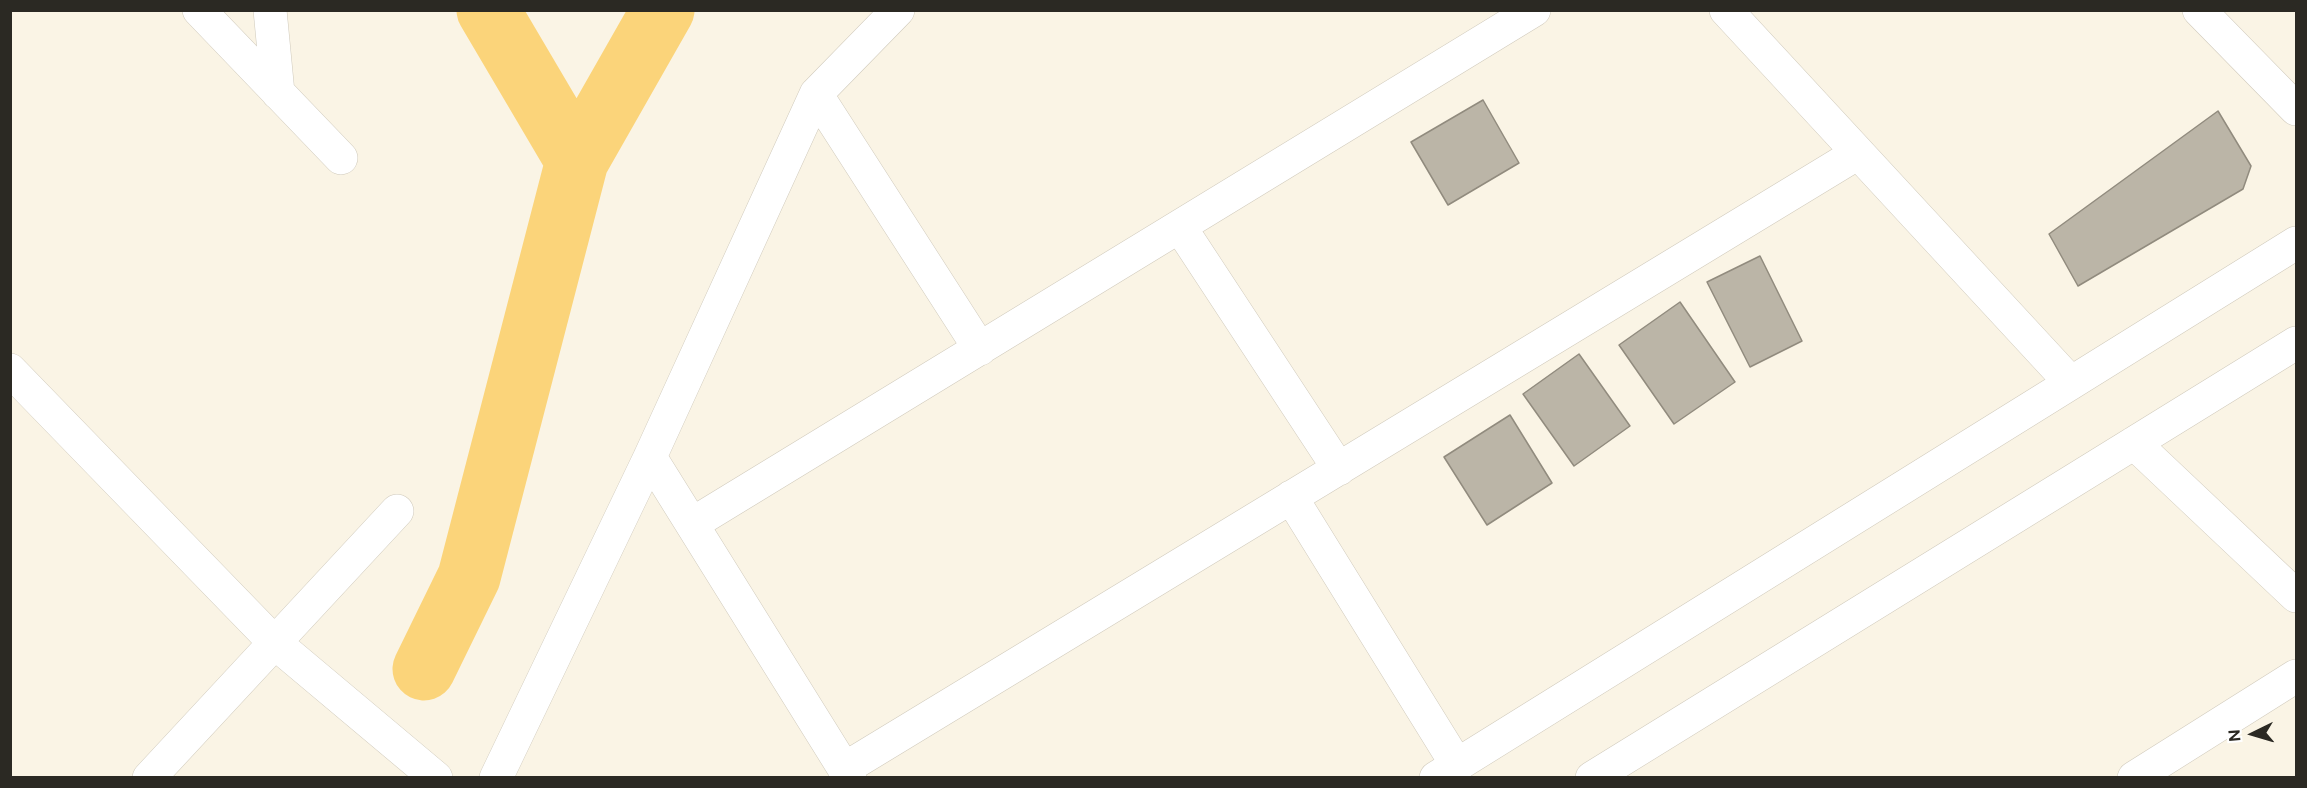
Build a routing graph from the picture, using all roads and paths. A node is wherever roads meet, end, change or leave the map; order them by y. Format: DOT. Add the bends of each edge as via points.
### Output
graph roads {
  1 [pos="199,10"];
  2 [pos="270,10"];
  3 [pos="898,10"];
  4 [pos="1534,10"];
  5 [pos="1726,10"];
  6 [pos="2199,10"];
  7 [pos="279,93"];
  8 [pos="816,94"];
  9 [pos="2296,109"];
  10 [pos="1858,153"];
  11 [pos="342,158"];
  12 [pos="1180,227"];
  13 [pos="2296,243"];
  14 [pos="2296,343"];
  15 [pos="980,349"];
  16 [pos="2071,383"];
  17 [pos="16,388"];
  18 [pos="2134,443"];
  19 [pos="650,457"];
  20 [pos="1339,469"];
  21 [pos="1291,497"];
  22 [pos="397,511"];
  23 [pos="692,524"];
  24 [pos="2296,596"];
  25 [pos="274,642"];
  26 [pos="2296,676"];
  27 [pos="1446,771"];
  28 [pos="847,773"];
  29 [pos="500,775"];
  30 [pos="149,777"];
  31 [pos="436,777"];
  32 [pos="1592,777"];
  33 [pos="2134,777"];
  1 -- 7 [label="street"];
  2 -- 7 [label="street"];
  3 -- 8 [label="street"];
  4 -- 12 [label="street"];
  5 -- 10 [label="street"];
  6 -- 9 [label="street"];
  7 -- 11 [label="street"];
  8 -- 15 [label="street"];
  8 -- 19 [label="street"];
  10 -- 16 [label="street"];
  10 -- 20 [label="street"];
  12 -- 15 [label="street"];
  12 -- 20 [label="street"];
  13 -- 16 [label="street"];
  14 -- 18 [label="street"];
  15 -- 23 [label="street"];
  16 -- 27 [label="street"];
  17 -- 25 [label="street"];
  18 -- 24 [label="street"];
  18 -- 32 [label="street"];
  19 -- 23 [label="street"];
  19 -- 29 [label="street"];
  20 -- 21 [label="street"];
  21 -- 27 [label="street"];
  21 -- 28 [label="street"];
  22 -- 25 [label="street"];
  23 -- 28 [label="street"];
  25 -- 30 [label="street"];
  25 -- 31 [label="street"];
  26 -- 33 [label="street"];
}
